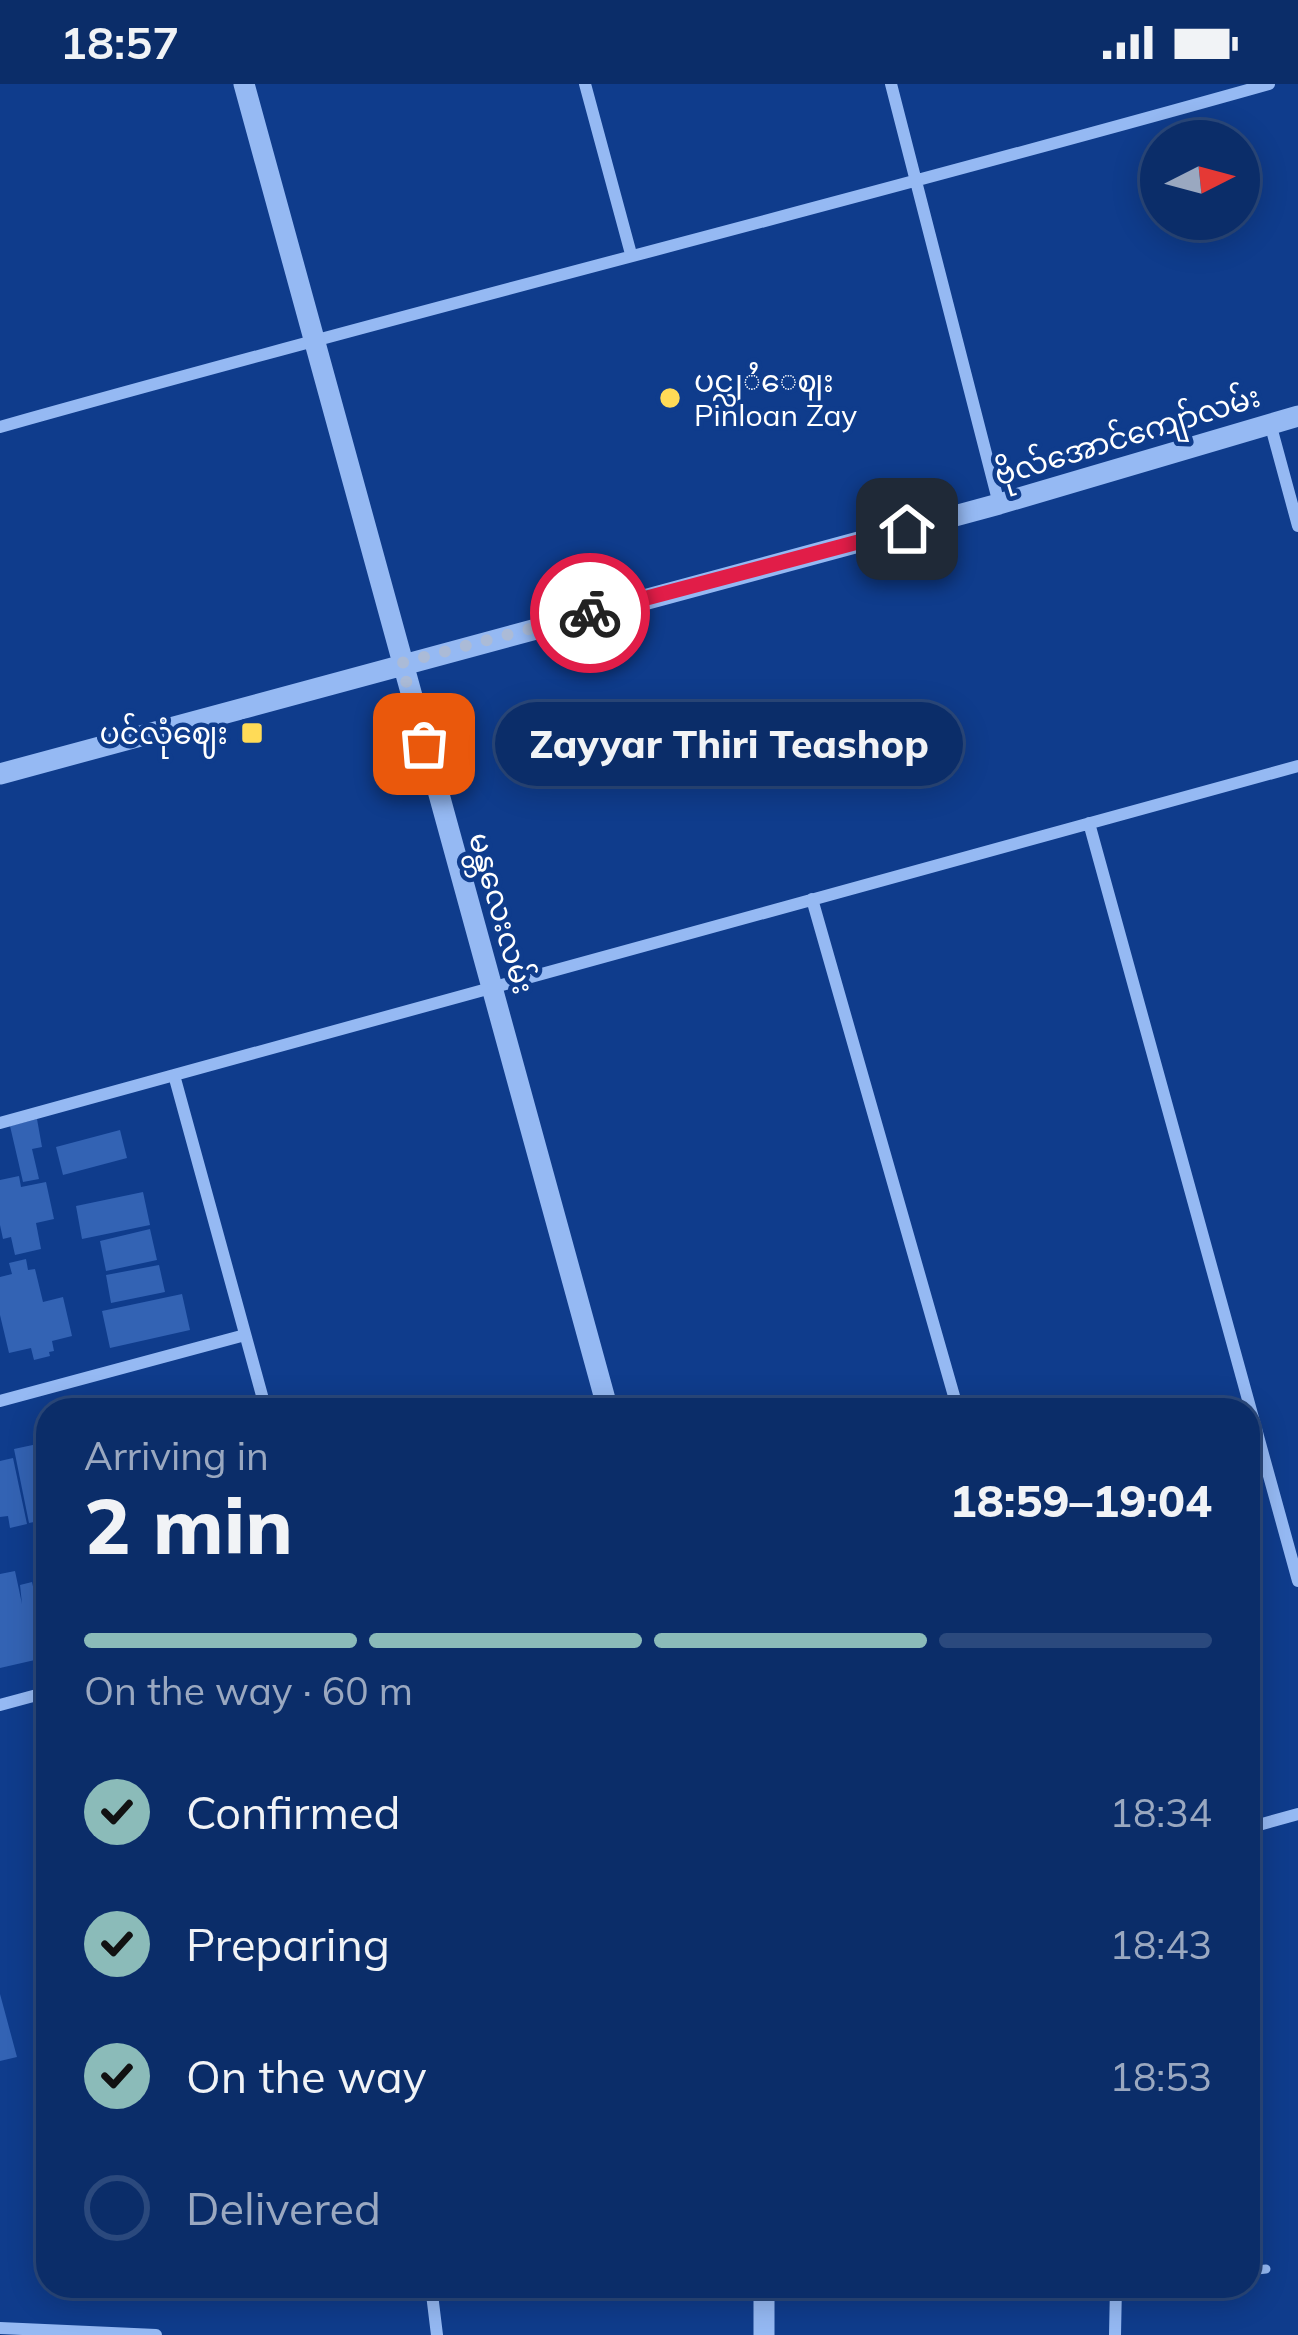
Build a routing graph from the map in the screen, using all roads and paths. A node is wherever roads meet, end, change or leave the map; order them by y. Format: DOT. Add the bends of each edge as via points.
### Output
graph roads {
  1 [pos="244,84"];
  2 [pos="585,84"];
  3 [pos="891,84"];
  4 [pos="1269,84"];
  5 [pos="919,182"];
  6 [pos="631,254"];
  7 [pos="315,338"];
  8 [pos="1298,416"];
  9 [pos="1270,423"];
  10 [pos="0,426"];
  11 [pos="999,504"];
  12 [pos="1298,526"];
  13 [pos="401,663"];
  14 [pos="1298,766"];
  15 [pos="0,774"];
  16 [pos="1090,823"];
  17 [pos="812,899"];
  18 [pos="492,988"];
  19 [pos="174,1075"];
  20 [pos="0,1123"];
  21 [pos="245,1335"];
  22 [pos="263,1398"];
  23 [pos="605,1398"];
  24 [pos="955,1398"];
  25 [pos="1248,1398"];
  26 [pos="0,1401"];
  27 [pos="1260,1443"];
  28 [pos="1298,1581"];
  29 [pos="36,1695"];
  30 [pos="0,1705"];
  31 [pos="1298,1814"];
  32 [pos="1260,1825"];
  33 [pos="1266,2269"];
  34 [pos="1260,2270"];
  35 [pos="432,2298"];
  36 [pos="764,2298"];
  37 [pos="1115,2298"];
  38 [pos="0,2328"];
  39 [pos="156,2335"];
  40 [pos="437,2335"];
  41 [pos="764,2335"];
  42 [pos="1115,2335"];
  1 -- 7 [label="street, မန္တလေးလမ်း"];
  2 -- 6 [label="street"];
  3 -- 5 [label="street"];
  4 -- 5 [label="street"];
  5 -- 6 [label="street"];
  5 -- 11 [label="street"];
  6 -- 7 [label="street"];
  7 -- 10 [label="street"];
  7 -- 13 [label="street, မန္တလေးလမ်း"];
  8 -- 9 [label="street, ဗိုလ်အောင်ကျော်လမ်း"];
  9 -- 11 [label="street, ဗိုလ်အောင်ကျော်လမ်း"];
  9 -- 12 [label="street"];
  11 -- 13 [label="street, ဗိုလ်အောင်ကျော်လမ်း"];
  13 -- 15 [label="street, ဗိုလ်အောင်ကျော်လမ်း"];
  13 -- 18 [label="street, မန္တလေးလမ်း"];
  14 -- 16 [label="street"];
  16 -- 17 [label="street"];
  16 -- 25 [label="street"];
  17 -- 18 [label="street"];
  17 -- 24 [label="street"];
  18 -- 19 [label="street"];
  18 -- 23 [label="street, မန္တလေးလမ်း"];
  19 -- 20 [label="street"];
  19 -- 21 [label="street"];
  21 -- 22 [label="street"];
  21 -- 26 [label="street"];
  27 -- 28 [label="street"];
  29 -- 30 [label="street"];
  31 -- 32 [label="street"];
  33 -- 34 [label="lane"];
  35 -- 40 [label="street"];
  36 -- 41 [label="street"];
  37 -- 42 [label="street"];
  38 -- 39 [label="street"];
}
